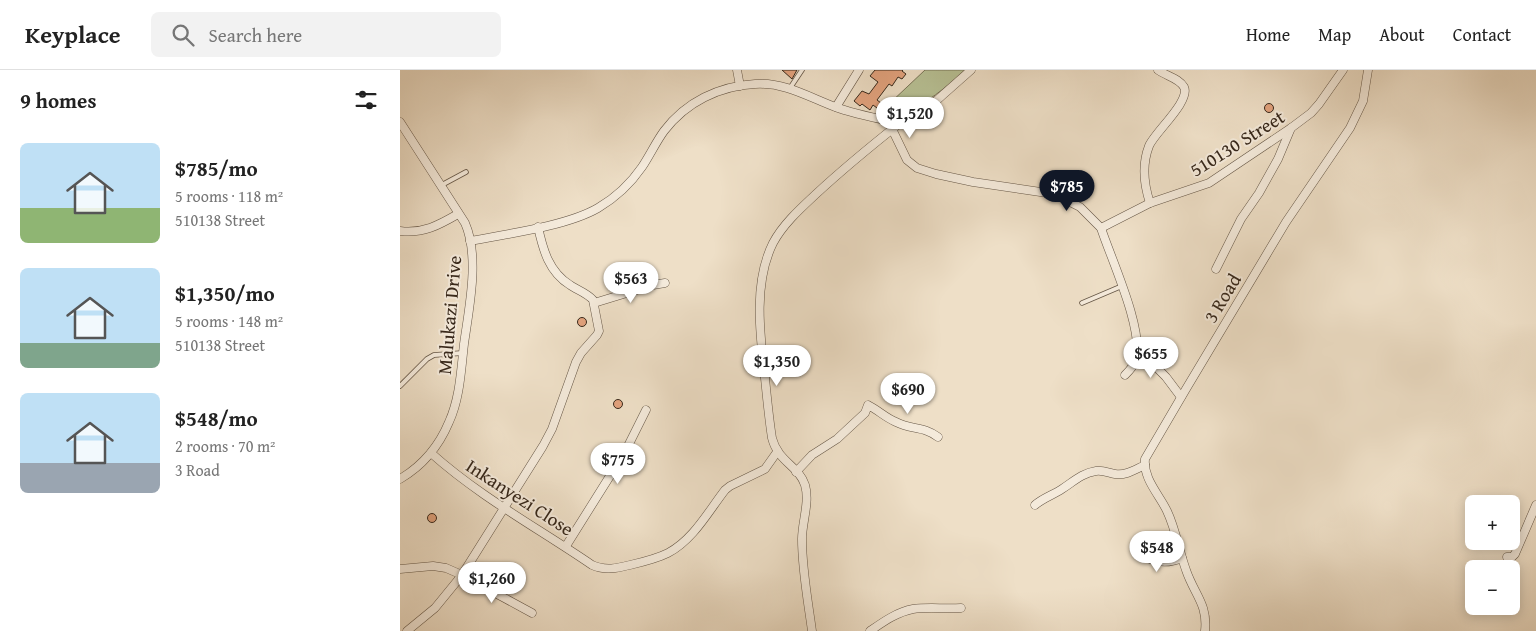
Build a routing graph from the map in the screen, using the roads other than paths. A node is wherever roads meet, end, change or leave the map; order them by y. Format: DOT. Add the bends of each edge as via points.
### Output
graph roads {
  1 [pos="738,70"];
  2 [pos="802,70"];
  3 [pos="859,70"];
  4 [pos="971,70"];
  5 [pos="1158,70"];
  6 [pos="1343,70"];
  7 [pos="1368,70"];
  8 [pos="740,86"];
  9 [pos="790,88"];
  10 [pos="836,107"];
  11 [pos="400,122"];
  12 [pos="900,123"];
  13 [pos="1291,128"];
  14 [pos="892,129"];
  15 [pos="466,172"];
  16 [pos="440,186"];
  17 [pos="1150,203"];
  18 [pos="458,214"];
  19 [pos="538,227"];
  20 [pos="1101,228"];
  21 [pos="400,231"];
  22 [pos="470,241"];
  23 [pos="1216,269"];
  24 [pos="666,283"];
  25 [pos="1122,286"];
  26 [pos="594,304"];
  27 [pos="1082,304"];
  28 [pos="1137,348"];
  29 [pos="463,353"];
  30 [pos="1124,375"];
  31 [pos="400,386"];
  32 [pos="1181,397"];
  33 [pos="646,410"];
  34 [pos="938,437"];
  35 [pos="776,452"];
  36 [pos="431,453"];
  37 [pos="1145,465"];
  38 [pos="796,472"];
  39 [pos="400,479"];
  40 [pos="1035,505"];
  41 [pos="1536,505"];
  42 [pos="504,508"];
  43 [pos="566,546"];
  44 [pos="1138,552"];
  45 [pos="1507,557"];
  46 [pos="1182,558"];
  47 [pos="400,570"];
  48 [pos="462,575"];
  49 [pos="961,608"];
  50 [pos="532,613"];
  51 [pos="408,631"];
  52 [pos="812,631"];
  53 [pos="870,631"];
  54 [pos="1205,631"];
  1 -- 8 [label="street"];
  2 -- 9 [label="lane"];
  3 -- 10 [label="street"];
  4 -- 12 [label="street" via="936,101"];
  5 -- 17 [label="street" via="1178,82 1185,92 1180,104 1150,144 1145,180"];
  6 -- 13 [label="street, 510130 Street" via="1319,104"];
  7 -- 32 [label="street, 3 Road" via="1363,101 1350,128 1286,222"];
  8 -- 9 [label="street" via="756,84"];
  8 -- 19 [label="street" via="706,96 678,116 642,167 604,204 582,215"];
  9 -- 10 [label="street"];
  10 -- 12 [label="street"];
  11 -- 16 [label="street, Malukazi Drive"];
  12 -- 14 [label="street"];
  13 -- 17 [label="street, 510130 Street" via="1210,183"];
  13 -- 23 [label="street"];
  14 -- 20 [label="street" via="907,160 917,168 973,182 1054,194 1080,207"];
  14 -- 35 [label="street" via="807,202 773,244 761,289 759,316"];
  15 -- 16 [label="lane"];
  16 -- 18 [label="street, Malukazi Drive"];
  17 -- 20 [label="street, 510130 Street"];
  18 -- 21 [label="street" via="427,230"];
  18 -- 22 [label="street, Malukazi Drive" via="468,230"];
  19 -- 22 [label="street"];
  19 -- 26 [label="street" via="555,273 590,297"];
  20 -- 25 [label="street"];
  22 -- 29 [label="street, Malukazi Drive" via="472,278"];
  24 -- 26 [label="street" via="653,284"];
  25 -- 27 [label="lane"];
  25 -- 28 [label="street"];
  26 -- 42 [label="street" via="597,335 581,353 547,440"];
  28 -- 30 [label="street" via="1135,362"];
  28 -- 32 [label="street"];
  29 -- 31 [label="lane" via="434,355"];
  29 -- 36 [label="street, Malukazi Drive" via="454,408 445,432"];
  32 -- 37 [label="street, 3 Road" via="1147,454"];
  33 -- 43 [label="street" via="625,452"];
  34 -- 38 [label="street" via="926,429 895,422 868,405 865,413 837,440 812,455"];
  35 -- 38 [label="street"];
  35 -- 43 [label="street, Inkanyezi Close" via="765,469 725,490 689,538 667,553 603,568 592,565"];
  36 -- 39 [label="street, Malukazi Drive"];
  36 -- 42 [label="street, Inkanyezi Close" via="457,476"];
  37 -- 40 [label="street" via="1121,474 1090,473"];
  37 -- 46 [label="street" via="1148,478 1169,514"];
  38 -- 52 [label="street" via="806,490 802,552"];
  41 -- 45 [label="street" via="1515,554"];
  42 -- 43 [label="street, Inkanyezi Close"];
  42 -- 48 [label="street"];
  44 -- 46 [label="street" via="1163,562"];
  46 -- 54 [label="street" via="1204,608"];
  47 -- 48 [label="street" via="440,566"];
  48 -- 50 [label="street"];
  48 -- 51 [label="street" via="435,608"];
  49 -- 53 [label="street" via="906,611"];
}
